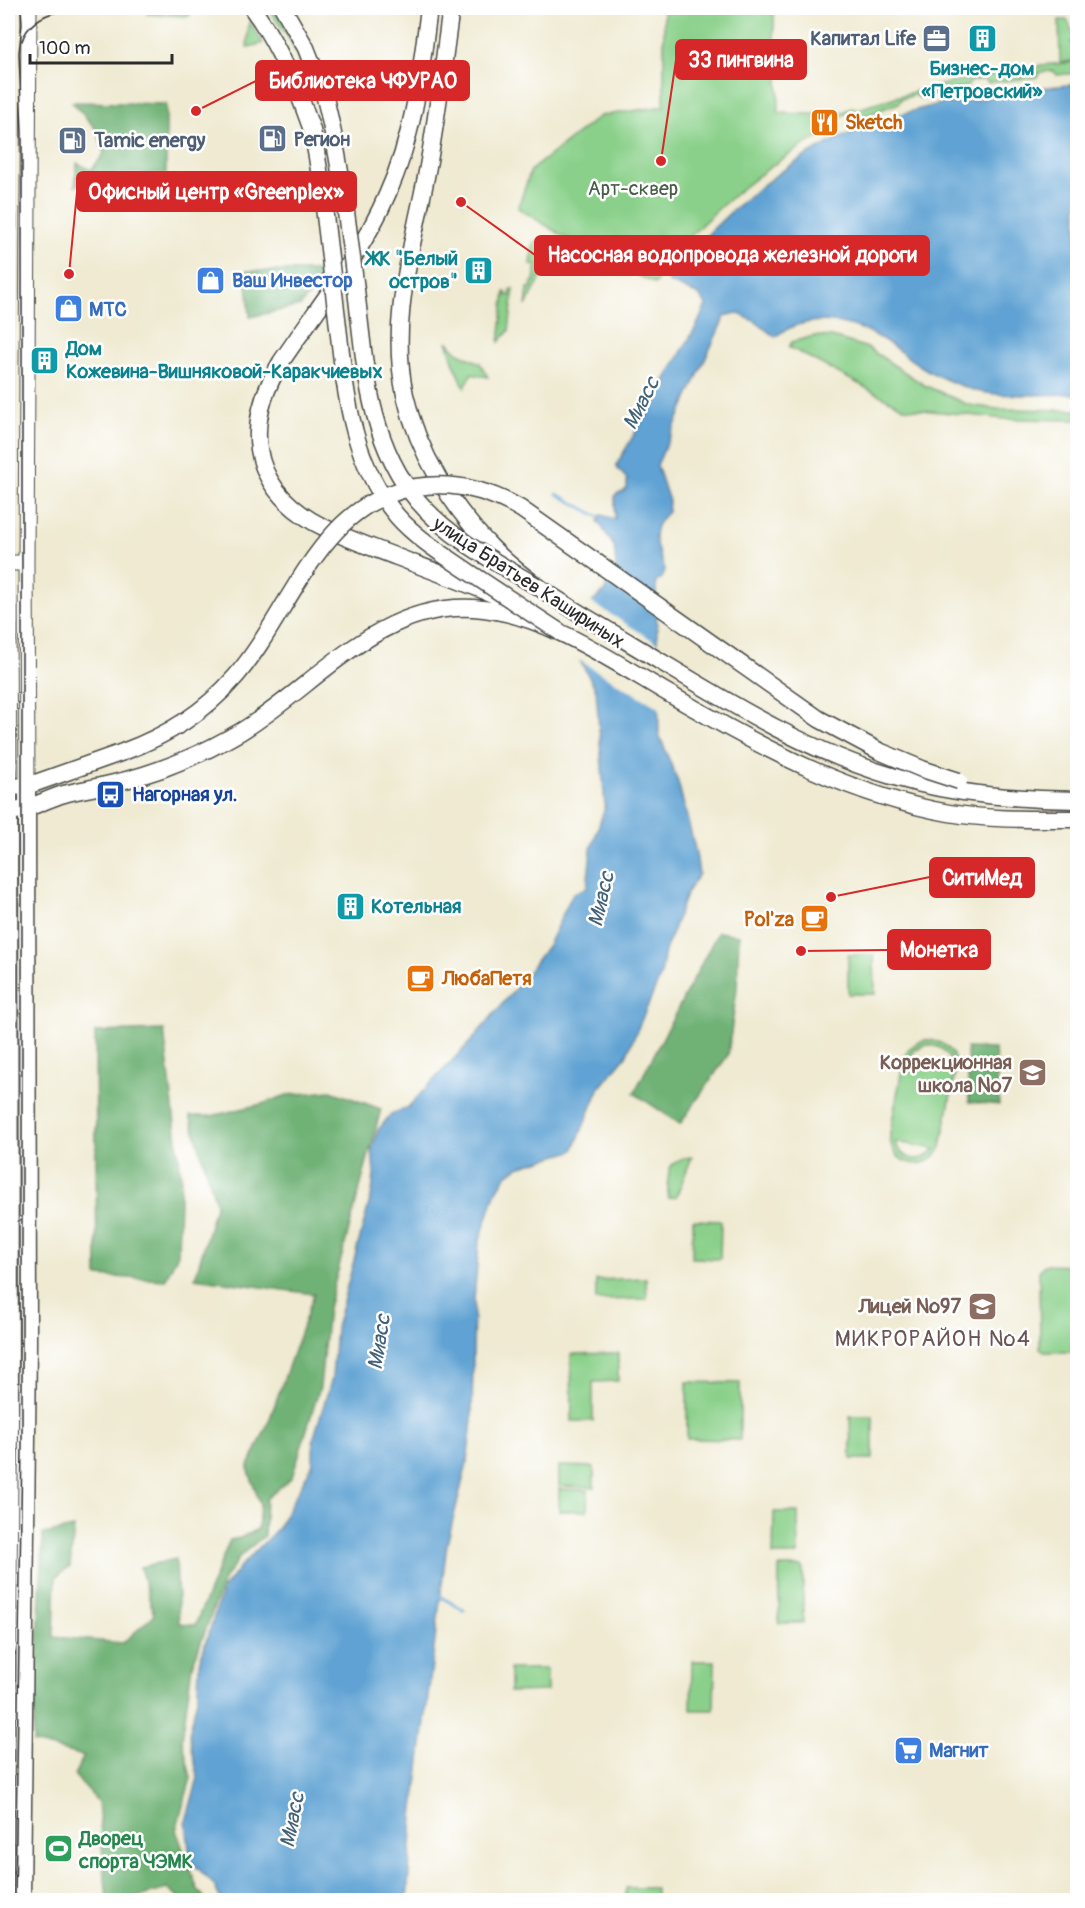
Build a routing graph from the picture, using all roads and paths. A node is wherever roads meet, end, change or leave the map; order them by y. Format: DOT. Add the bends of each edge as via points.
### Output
graph roads {
  1 [pos="29,8"];
  2 [pos="252,8"];
  3 [pos="283,8"];
  4 [pos="429,8"];
  5 [pos="451,8"];
  6 [pos="8,216"];
  7 [pos="8,228"];
  8 [pos="8,563"];
  9 [pos="26,563"];
  10 [pos="540,588"];
  11 [pos="520,606"];
  12 [pos="8,626"];
  13 [pos="560,632"];
  14 [pos="27,786"];
  15 [pos="955,786"];
  16 [pos="9,787"];
  17 [pos="1077,800"];
  18 [pos="27,807"];
  19 [pos="8,812"];
  20 [pos="1077,819"];
  21 [pos="10,1332"];
  22 [pos="28,1332"];
  23 [pos="8,1648"];
  24 [pos="22,1900"];
  1 -- 9 [label="main road"];
  2 -- 11 [label="main road, улица Братьев Кашириных, bridge" via="282,56 312,130 348,406 368,471 398,518 420,538"];
  3 -- 10 [label="main road, улица Братьев Кашириных, bridge" via="306,48 324,94 342,184 370,392 383,443 404,481 437,521"];
  4 -- 11 [label="main road, bridge" via="408,137 388,194 363,240 270,382 261,403 258,450 278,491 313,521"];
  5 -- 10 [label="main road, bridge" via="442,85 404,280 399,338 401,369 422,447 452,499 493,549"];
  6 -- 7 [label="main road"];
  8 -- 9 [label="main road"];
  9 -- 14 [label="main road"];
  10 -- 15 [label="main road, улица Братьев Кашириных" via="724,699 806,743 867,769 916,783"];
  11 -- 13 [label="main road, улица Братьев Кашириных, bridge"];
  12 -- 16 [label="main road"];
  13 -- 18 [label="main road, bridge" via="508,614 472,608 435,611 405,619 365,640 268,713 212,747 159,770"];
  13 -- 20 [label="main road, улица Братьев Кашириных" via="797,764 859,790 948,813 1018,820"];
  14 -- 15 [label="main road, bridge" via="123,752 181,725 235,678 322,548 352,515 402,490 447,485 492,494 532,515 783,695 839,730"];
  14 -- 16 [label="main road"];
  14 -- 18 [label="main road"];
  15 -- 17 [label="main road" via="1011,798"];
  16 -- 19 [label="main road"];
  18 -- 19 [label="main road"];
  18 -- 22 [label="main road"];
  19 -- 21 [label="main road"];
  21 -- 22 [label="main road"];
  21 -- 23 [label="main road"];
  22 -- 24 [label="main road"];
}
